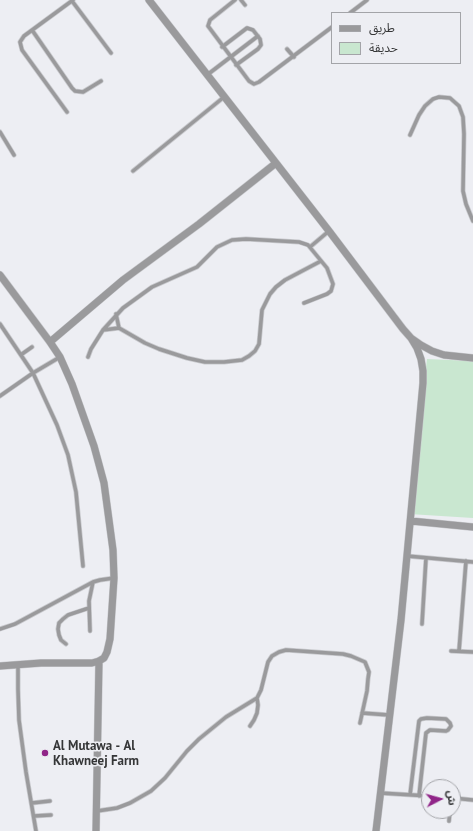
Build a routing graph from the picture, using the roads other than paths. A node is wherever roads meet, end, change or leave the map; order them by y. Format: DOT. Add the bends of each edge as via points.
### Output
graph roads {
  1 [pos="72,0"];
  2 [pos="149,0"];
  3 [pos="235,0"];
  4 [pos="241,0"];
  5 [pos="367,0"];
  6 [pos="245,5"];
  7 [pos="351,12"];
  8 [pos="331,28"];
  9 [pos="32,30"];
  10 [pos="258,36"];
  11 [pos="222,47"];
  12 [pos="287,49"];
  13 [pos="111,53"];
  14 [pos="230,57"];
  15 [pos="294,57"];
  16 [pos="236,65"];
  17 [pos="207,74"];
  18 [pos="101,81"];
  19 [pos="224,97"];
  20 [pos="67,112"];
  21 [pos="0,132"];
  22 [pos="410,135"];
  23 [pos="14,154"];
  24 [pos="276,163"];
  25 [pos="133,171"];
  26 [pos="473,221"];
  27 [pos="329,231"];
  28 [pos="310,247"];
  29 [pos="321,261"];
  30 [pos="0,275"];
  31 [pos="304,303"];
  32 [pos="116,314"];
  33 [pos="0,324"];
  34 [pos="119,328"];
  35 [pos="103,330"];
  36 [pos="411,338"];
  37 [pos="50,342"];
  38 [pos="32,347"];
  39 [pos="22,354"];
  40 [pos="60,357"];
  41 [pos="88,357"];
  42 [pos="473,358"];
  43 [pos="33,373"];
  44 [pos="0,396"];
  45 [pos="411,521"];
  46 [pos="473,527"];
  47 [pos="407,556"];
  48 [pos="426,558"];
  49 [pos="466,561"];
  50 [pos="473,562"];
  51 [pos="83,566"];
  52 [pos="114,578"];
  53 [pos="93,582"];
  54 [pos="89,608"];
  55 [pos="422,624"];
  56 [pos="0,629"];
  57 [pos="90,631"];
  58 [pos="66,644"];
  59 [pos="452,651"];
  60 [pos="459,651"];
  61 [pos="473,652"];
  62 [pos="99,661"];
  63 [pos="18,664"];
  64 [pos="0,666"];
  65 [pos="257,698"];
  66 [pos="362,713"];
  67 [pos="390,716"];
  68 [pos="360,723"];
  69 [pos="250,726"];
  70 [pos="380,793"];
  71 [pos="410,795"];
  72 [pos="419,796"];
  73 [pos="461,799"];
  74 [pos="473,800"];
  75 [pos="50,801"];
  76 [pos="32,803"];
  77 [pos="97,811"];
  78 [pos="51,815"];
  79 [pos="34,816"];
  80 [pos="36,831"];
  81 [pos="96,831"];
  82 [pos="376,831"];
  1 -- 9 [label="lane"];
  1 -- 13 [label="lane"];
  2 -- 17 [label="street"];
  3 -- 11 [label="lane" via="208,23"];
  4 -- 6 [label="lane"];
  5 -- 7 [label="lane"];
  8 -- 15 [label="lane"];
  9 -- 18 [label="lane" via="72,88 83,92"];
  9 -- 20 [label="lane" via="22,39 21,46"];
  10 -- 11 [label="lane" via="251,28 247,28"];
  10 -- 14 [label="lane"];
  10 -- 16 [label="lane" via="260,47"];
  11 -- 14 [label="lane"];
  12 -- 15 [label="lane"];
  14 -- 16 [label="lane"];
  14 -- 17 [label="lane"];
  15 -- 16 [label="lane" via="257,84 251,83"];
  17 -- 19 [label="street"];
  19 -- 24 [label="street"];
  19 -- 25 [label="lane"];
  21 -- 23 [label="lane"];
  22 -- 26 [label="lane" via="419,115 433,99 450,98 459,106 464,134 463,191"];
  24 -- 27 [label="street"];
  24 -- 37 [label="street" via="123,280"];
  27 -- 28 [label="lane"];
  27 -- 36 [label="street"];
  28 -- 29 [label="lane"];
  28 -- 32 [label="lane" via="299,242 246,239 224,243 197,267 152,287"];
  29 -- 31 [label="lane" via="331,276 333,288 327,294"];
  29 -- 34 [label="lane" via="285,280 270,294 262,310 259,344 255,351 242,360 205,362 187,358 152,346"];
  30 -- 37 [label="street"];
  32 -- 34 [label="lane"];
  32 -- 35 [label="lane"];
  33 -- 39 [label="lane"];
  34 -- 35 [label="lane"];
  35 -- 41 [label="lane"];
  36 -- 42 [label="street" via="444,355"];
  36 -- 45 [label="street" via="419,354 423,371"];
  37 -- 40 [label="street"];
  38 -- 39 [label="lane"];
  39 -- 43 [label="lane"];
  40 -- 43 [label="lane"];
  40 -- 52 [label="street" via="94,446 104,483 113,544"];
  43 -- 44 [label="lane"];
  43 -- 51 [label="lane" via="68,455 76,492"];
  45 -- 46 [label="street"];
  45 -- 47 [label="street"];
  47 -- 48 [label="lane"];
  47 -- 67 [label="street"];
  48 -- 49 [label="lane"];
  48 -- 55 [label="lane"];
  49 -- 50 [label="lane"];
  49 -- 60 [label="lane"];
  52 -- 53 [label="lane"];
  52 -- 62 [label="street" via="108,652"];
  53 -- 54 [label="lane"];
  53 -- 56 [label="lane" via="15,624"];
  54 -- 57 [label="lane"];
  54 -- 58 [label="lane" via="68,615 59,623 59,635"];
  59 -- 60 [label="lane"];
  60 -- 61 [label="lane"];
  62 -- 63 [label="street"];
  62 -- 77 [label="street"];
  63 -- 64 [label="street"];
  63 -- 76 [label="lane" via="19,720"];
  65 -- 66 [label="lane" via="263,686 268,662 279,652 286,650 351,656 365,662 369,672 368,690"];
  65 -- 69 [label="lane" via="257,713"];
  65 -- 77 [label="lane" via="226,717 199,739 151,791 117,808"];
  66 -- 67 [label="lane"];
  66 -- 68 [label="lane"];
  67 -- 70 [label="street"];
  70 -- 71 [label="lane"];
  70 -- 82 [label="street"];
  71 -- 72 [label="lane"];
  71 -- 72 [label="lane" via="420,721 427,718 446,719 450,723 448,730 430,730 426,733"];
  73 -- 74 [label="lane"];
  75 -- 76 [label="lane"];
  76 -- 79 [label="lane"];
  77 -- 81 [label="street"];
  78 -- 79 [label="lane"];
  79 -- 80 [label="lane"];
}
